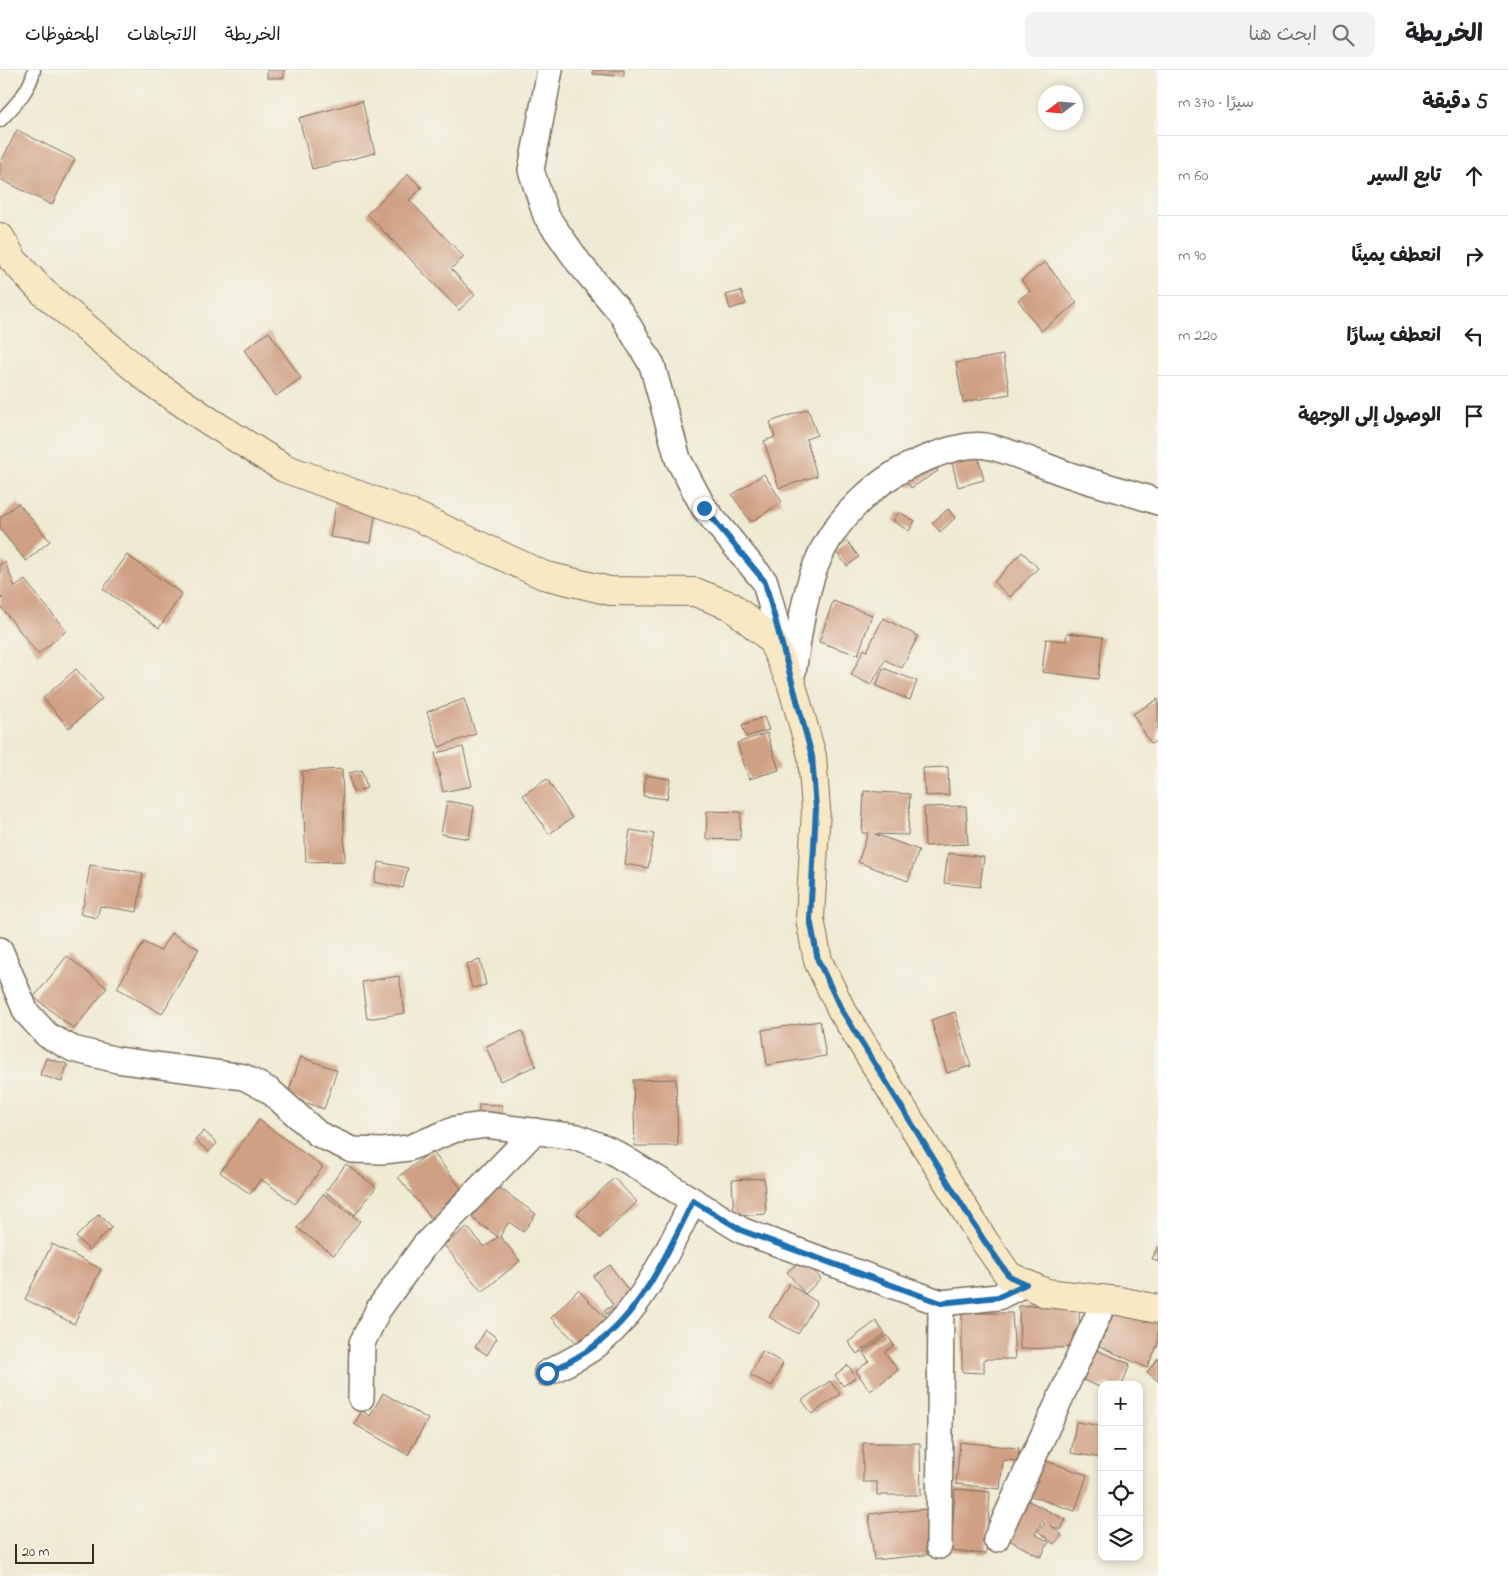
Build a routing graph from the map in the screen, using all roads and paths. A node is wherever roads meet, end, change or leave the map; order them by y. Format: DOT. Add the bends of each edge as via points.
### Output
graph roads {
  1 [pos="34,70"];
  2 [pos="550,70"];
  3 [pos="0,121"];
  4 [pos="0,237"];
  5 [pos="1158,502"];
  6 [pos="791,682"];
  7 [pos="0,950"];
  8 [pos="535,1131"];
  9 [pos="693,1201"];
  10 [pos="1026,1284"];
  11 [pos="1105,1300"];
  12 [pos="941,1303"];
  13 [pos="1158,1309"];
  14 [pos="547,1373"];
  15 [pos="361,1398"];
  16 [pos="996,1539"];
  17 [pos="939,1546"];
  1 -- 3 [label="lane" via="28,88"];
  2 -- 6 [label="street" via="531,170 546,216 579,263 621,313 652,365 678,458 704,508 765,582"];
  4 -- 6 [label="street" via="13,260 43,292 153,382 284,468 416,516 543,575 610,591 695,592 731,606 771,639"];
  5 -- 6 [label="street" via="985,445 948,450 908,464 876,486 829,538 816,564 805,600"];
  6 -- 10 [label="street" via="812,756 816,809 810,919 818,960 841,1009 983,1239 1009,1276"];
  7 -- 8 [label="street" via="26,1012 47,1035 73,1049 117,1060 244,1077 270,1091 318,1134 352,1150 409,1148 456,1129 486,1125"];
  8 -- 9 [label="street" via="576,1137 610,1150"];
  8 -- 15 [label="street" via="424,1246 378,1310 362,1343"];
  9 -- 12 [label="street" via="743,1231"];
  9 -- 14 [label="street" via="660,1267 624,1317 595,1346"];
  10 -- 11 [label="street" via="1046,1294"];
  10 -- 12 [label="street" via="998,1297"];
  11 -- 13 [label="street"];
  11 -- 16 [label="street"];
  12 -- 17 [label="street"];
}
